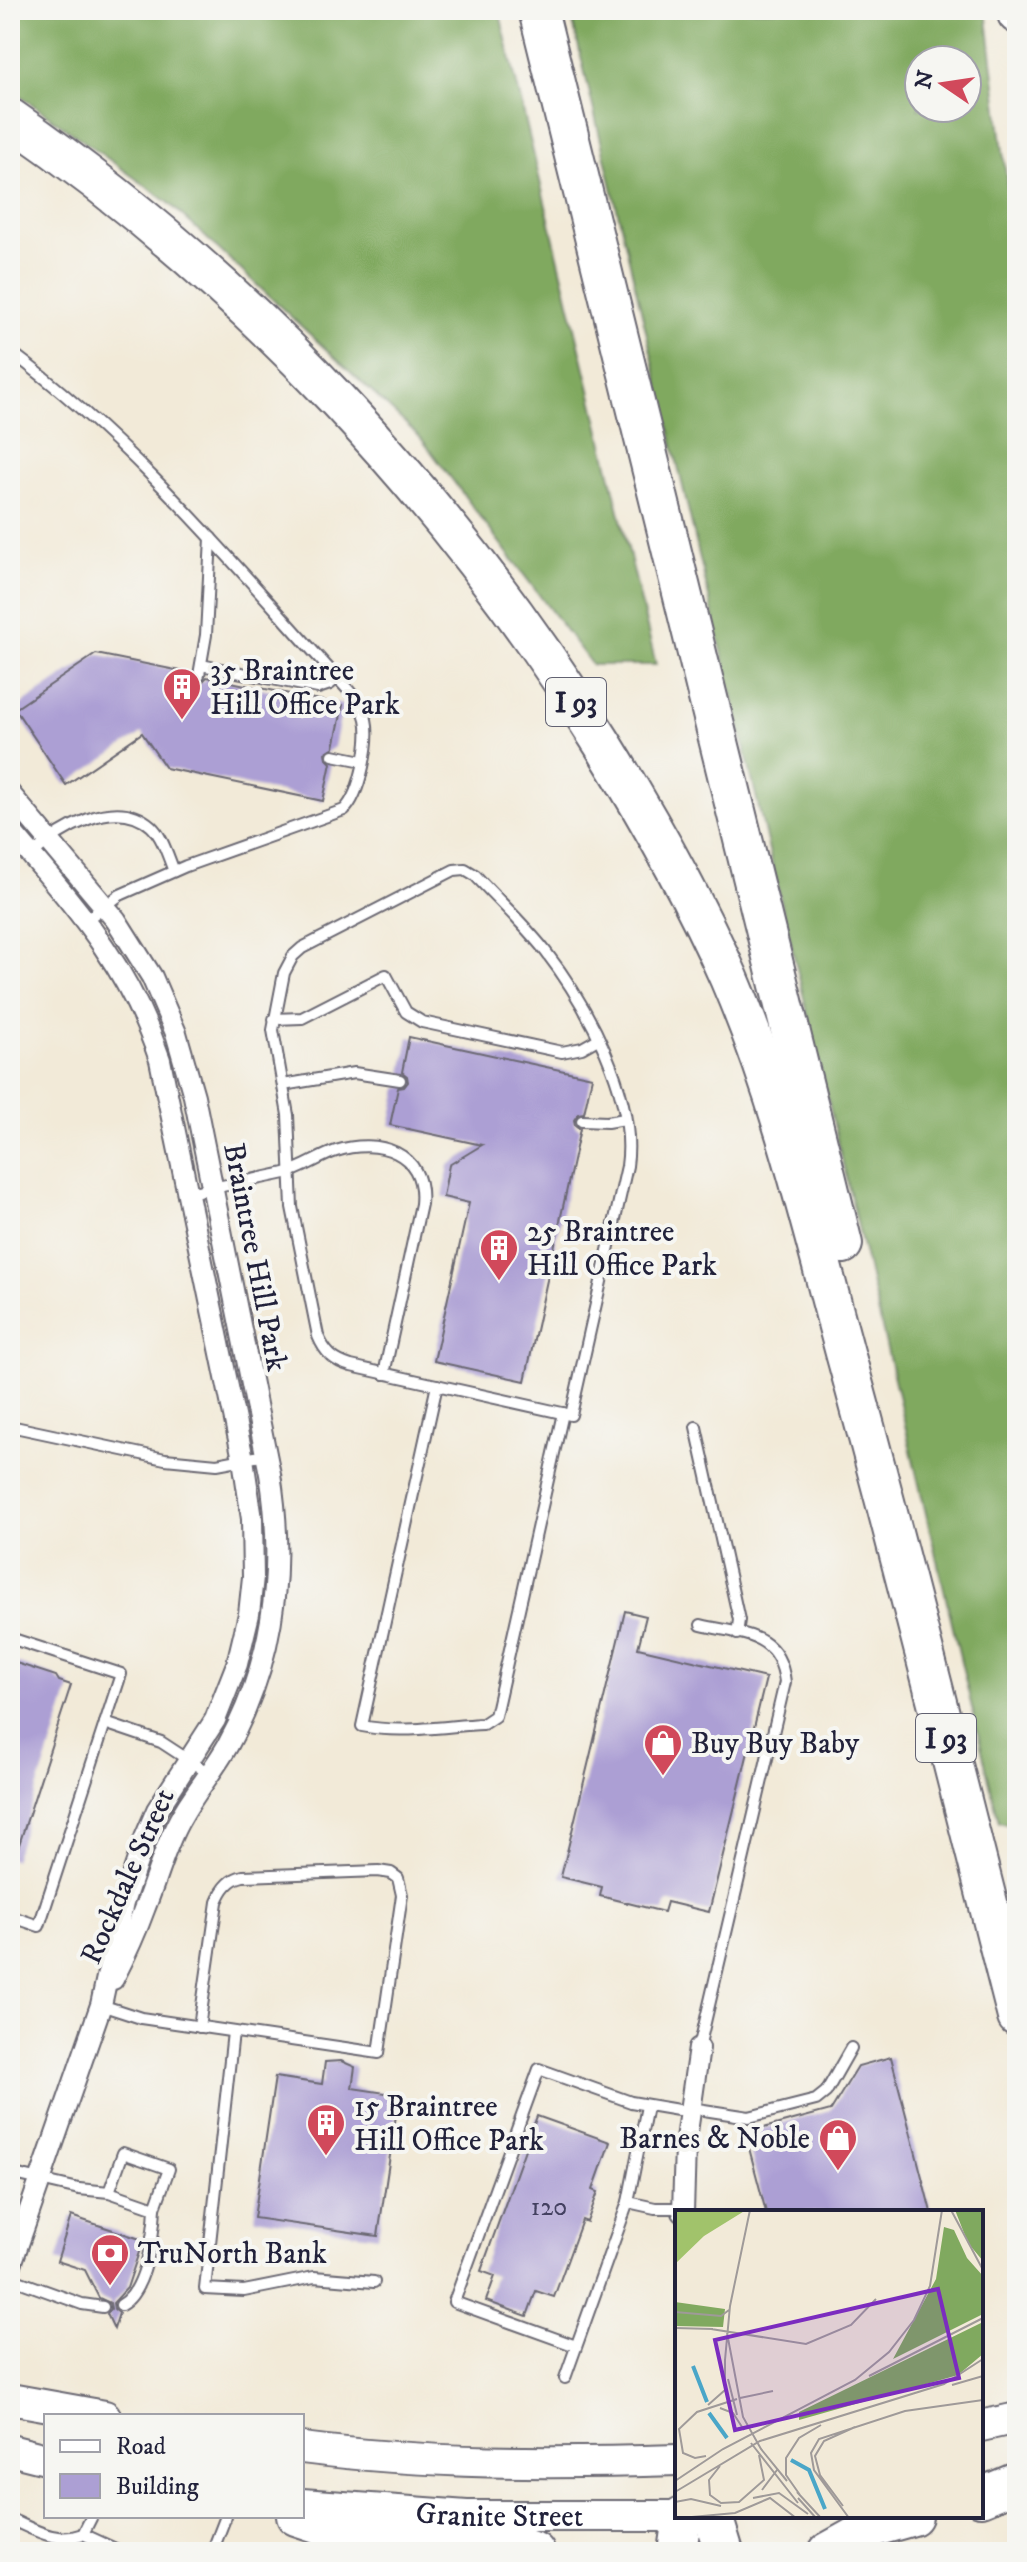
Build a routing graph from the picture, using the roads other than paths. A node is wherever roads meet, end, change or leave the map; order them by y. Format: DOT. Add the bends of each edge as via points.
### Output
graph roads {
  1 [pos="538,10"];
  2 [pos="10,118"];
  3 [pos="10,351"];
  4 [pos="211,538"];
  5 [pos="337,678"];
  6 [pos="333,755"];
  7 [pos="363,761"];
  8 [pos="10,794"];
  9 [pos="10,830"];
  10 [pos="49,839"];
  11 [pos="31,855"];
  12 [pos="174,871"];
  13 [pos="105,905"];
  14 [pos="86,920"];
  15 [pos="274,1019"];
  16 [pos="598,1039"];
  17 [pos="400,1080"];
  18 [pos="283,1085"];
  19 [pos="625,1119"];
  20 [pos="582,1121"];
  21 [pos="291,1171"];
  22 [pos="212,1188"];
  23 [pos="189,1193"];
  24 [pos="384,1374"];
  25 [pos="437,1385"];
  26 [pos="563,1413"];
  27 [pos="10,1426"];
  28 [pos="696,1427"];
  29 [pos="266,1455"];
  30 [pos="243,1459"];
  31 [pos="874,1460"];
  32 [pos="701,1625"];
  33 [pos="737,1634"];
  34 [pos="10,1638"];
  35 [pos="105,1723"];
  36 [pos="190,1761"];
  37 [pos="210,1774"];
  38 [pos="10,1916"];
  39 [pos="101,2005"];
  40 [pos="1017,2017"];
  41 [pos="199,2027"];
  42 [pos="233,2032"];
  43 [pos="699,2048"];
  44 [pos="851,2048"];
  45 [pos="647,2106"];
  46 [pos="691,2110"];
  47 [pos="10,2173"];
  48 [pos="42,2180"];
  49 [pos="109,2192"];
  50 [pos="628,2202"];
  51 [pos="155,2208"];
  52 [pos="683,2210"];
  53 [pos="10,2267"];
  54 [pos="10,2278"];
  55 [pos="374,2282"];
  56 [pos="121,2305"];
  57 [pos="103,2307"];
  58 [pos="576,2346"];
  59 [pos="565,2378"];
  60 [pos="10,2399"];
  61 [pos="94,2414"];
  62 [pos="1017,2418"];
  63 [pos="983,2426"];
  64 [pos="304,2448"];
  65 [pos="10,2450"];
  66 [pos="44,2458"];
  67 [pos="675,2460"];
  68 [pos="1017,2476"];
  69 [pos="1017,2482"];
  70 [pos="983,2483"];
  71 [pos="983,2496"];
  72 [pos="304,2504"];
  73 [pos="675,2516"];
  74 [pos="91,2518"];
  75 [pos="225,2518"];
  76 [pos="302,2518"];
  77 [pos="682,2518"];
  78 [pos="714,2518"];
  79 [pos="906,2518"];
  80 [pos="10,2519"];
  81 [pos="83,2534"];
  82 [pos="122,2552"];
  83 [pos="212,2552"];
  84 [pos="535,2552"];
  85 [pos="677,2552"];
  86 [pos="724,2552"];
  87 [pos="828,2552"];
  1 -- 31 [label="highway" via="865,1334"];
  2 -- 31 [label="highway, I 93" via="183,252 336,397 447,523 569,691 672,862 746,1021 787,1135"];
  3 -- 4 [label="lane" via="108,431"];
  4 -- 5 [label="lane"];
  4 -- 5 [label="lane" via="200,670 318,688"];
  5 -- 7 [label="lane" via="365,713"];
  6 -- 7 [label="lane"];
  7 -- 12 [label="lane" via="355,795 344,810"];
  8 -- 10 [label="street, Braintree Hill Park"];
  9 -- 11 [label="street, Braintree Hill Park"];
  10 -- 11 [label="lane"];
  10 -- 12 [label="lane" via="92,817 134,818 152,827"];
  10 -- 13 [label="street, Braintree Hill Park"];
  11 -- 14 [label="street, Braintree Hill Park"];
  12 -- 13 [label="lane"];
  13 -- 14 [label="lane"];
  13 -- 22 [label="street, Braintree Hill Park" via="146,968 172,1024"];
  14 -- 23 [label="street, Braintree Hill Park" via="121,971 154,1042"];
  15 -- 16 [label="lane" via="307,1016 386,975 406,1012 422,1022 562,1052"];
  15 -- 16 [label="lane" via="284,973 298,951 461,869 475,875 546,952"];
  15 -- 18 [label="lane"];
  16 -- 19 [label="lane"];
  17 -- 18 [label="lane" via="354,1073"];
  18 -- 21 [label="lane"];
  19 -- 20 [label="lane"];
  19 -- 26 [label="lane" via="627,1166 571,1415"];
  21 -- 22 [label="lane"];
  21 -- 24 [label="lane" via="295,1220 322,1346 339,1362"];
  21 -- 24 [label="lane" via="328,1154 361,1147 400,1154 416,1171 421,1204"];
  22 -- 23 [label="lane"];
  22 -- 29 [label="street, Braintree Hill Park"];
  23 -- 30 [label="street, Braintree Hill Park"];
  24 -- 25 [label="lane"];
  25 -- 26 [label="lane"];
  25 -- 26 [label="lane" via="362,1726 483,1724 495,1716"];
  27 -- 30 [label="lane" via="156,1458 217,1464"];
  28 -- 33 [label="lane" via="739,1620"];
  29 -- 30 [label="lane"];
  29 -- 37 [label="street, Braintree Hill Park" via="276,1527 272,1618 249,1700"];
  30 -- 36 [label="street, Braintree Hill Park" via="253,1538 249,1614 227,1692"];
  31 -- 40 [label="highway, I 93"];
  32 -- 33 [label="lane"];
  33 -- 43 [label="lane" via="775,1649 785,1689"];
  34 -- 35 [label="lane" via="121,1674"];
  35 -- 36 [label="lane" via="154,1739"];
  35 -- 38 [label="lane" via="39,1926"];
  36 -- 37 [label="lane"];
  36 -- 39 [label="street, Rockdale Street" via="145,1838 123,1903"];
  37 -- 39 [label="street, Rockdale Street" via="173,1832"];
  39 -- 41 [label="lane"];
  39 -- 48 [label="street, Rockdale Street"];
  41 -- 42 [label="lane"];
  41 -- 42 [label="lane" via="217,1902 231,1881 243,1876 378,1871 398,1878 402,1895 379,2053"];
  42 -- 55 [label="lane" via="205,2289 244,2291 314,2277"];
  43 -- 46 [label="street"];
  44 -- 46 [label="lane" via="816,2100 749,2117"];
  45 -- 46 [label="lane"];
  45 -- 50 [label="lane"];
  45 -- 58 [label="lane" via="539,2069 454,2302"];
  46 -- 52 [label="street"];
  47 -- 48 [label="lane"];
  48 -- 49 [label="lane"];
  48 -- 53 [label="street, Rockdale Street"];
  49 -- 51 [label="lane"];
  49 -- 51 [label="lane" via="123,2153 135,2157 169,2169"];
  50 -- 52 [label="lane"];
  50 -- 58 [label="lane"];
  51 -- 56 [label="lane" via="149,2253 134,2294"];
  54 -- 57 [label="lane"];
  58 -- 59 [label="lane"];
  60 -- 61 [label="main road"];
  62 -- 63 [label="main road"];
  64 -- 67 [label="main road, Granite Street" via="483,2462"];
  65 -- 66 [label="main road"];
  68 -- 70 [label="main road"];
  69 -- 71 [label="highway"];
  72 -- 73 [label="main road, Granite Street" via="467,2516"];
  74 -- 81 [label="lane"];
  75 -- 83 [label="lane"];
  76 -- 84 [label="highway" via="332,2528 481,2537"];
  77 -- 85 [label="highway"];
  78 -- 86 [label="highway"];
  79 -- 87 [label="highway" via="871,2528"];
  80 -- 81 [label="lane" via="56,2539"];
  81 -- 82 [label="lane"];
}
